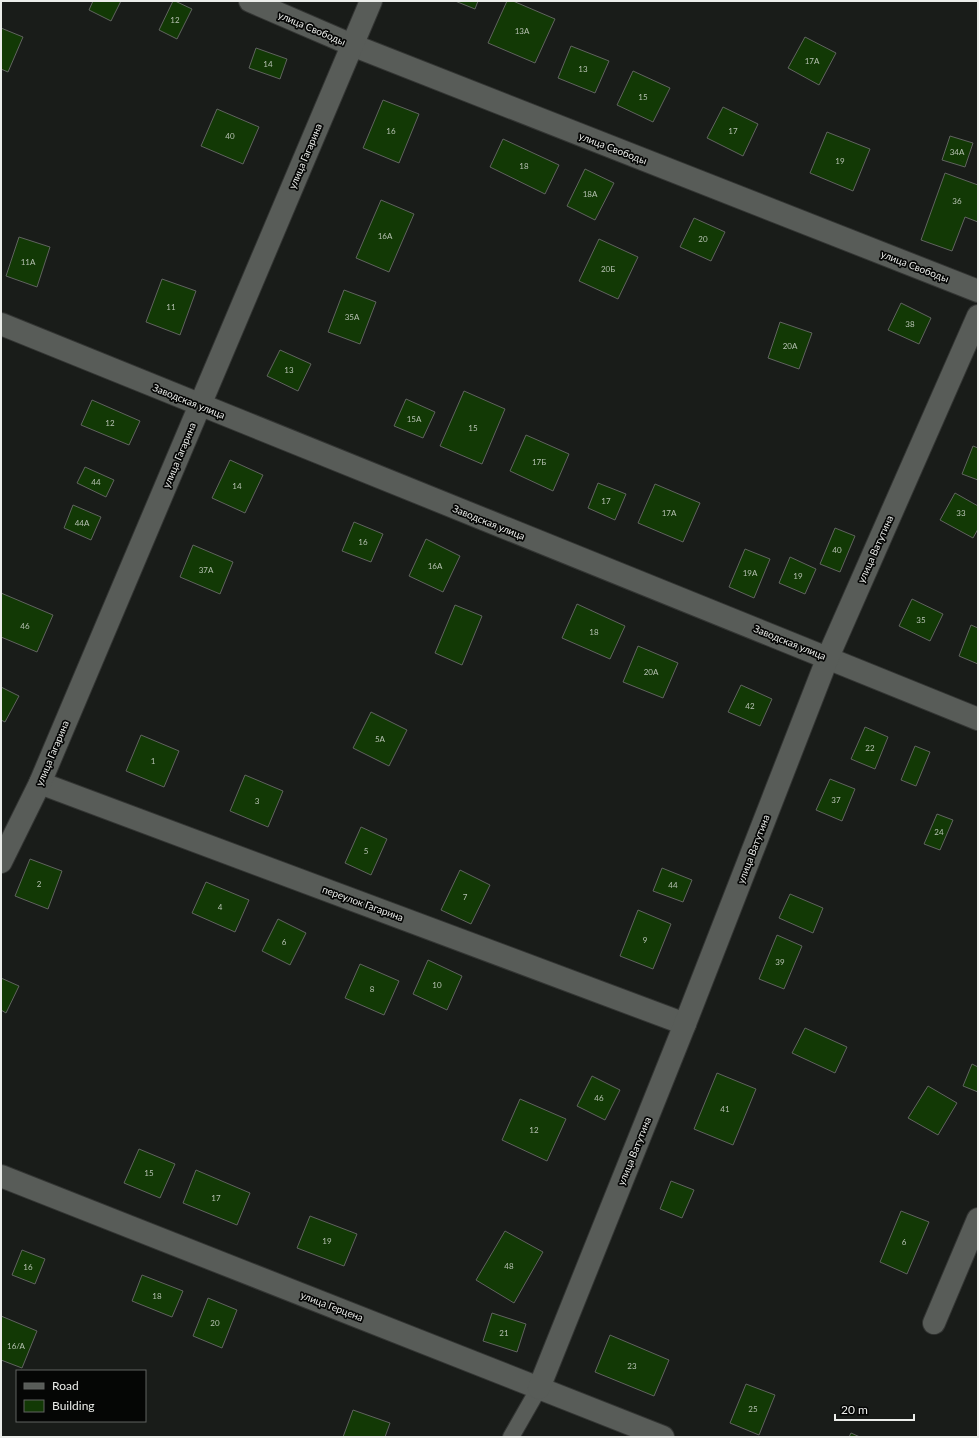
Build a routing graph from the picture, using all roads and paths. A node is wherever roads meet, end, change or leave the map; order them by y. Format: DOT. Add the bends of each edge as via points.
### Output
graph roads {
  1 [pos="250,1"];
  2 [pos="371,1"];
  3 [pos="352,45"];
  4 [pos="978,291"];
  5 [pos="978,316"];
  6 [pos="1,324"];
  7 [pos="200,406"];
  8 [pos="828,657"];
  9 [pos="978,719"];
  10 [pos="40,783"];
  11 [pos="1,862"];
  12 [pos="685,1024"];
  13 [pos="1,1176"];
  14 [pos="978,1219"];
  15 [pos="934,1323"];
  16 [pos="539,1388"];
  17 [pos="511,1437"];
  18 [pos="663,1437"];
  1 -- 3 [label="street, улица Свободы"];
  2 -- 3 [label="street, улица Гагарина"];
  3 -- 4 [label="street, улица Свободы"];
  3 -- 7 [label="street, улица Гагарина"];
  5 -- 8 [label="street, улица Ватутина"];
  6 -- 7 [label="street, Заводская улица"];
  7 -- 8 [label="street, Заводская улица"];
  7 -- 10 [label="street, улица Гагарина"];
  8 -- 9 [label="street, Заводская улица"];
  8 -- 12 [label="street, улица Ватутина"];
  10 -- 11 [label="street, улица Гагарина"];
  10 -- 12 [label="street, переулок Гагарина"];
  12 -- 16 [label="street, улица Ватутина"];
  13 -- 16 [label="street, улица Герцена"];
  14 -- 15 [label="street"];
  16 -- 17 [label="lane"];
  16 -- 18 [label="street, улица Герцена"];
}
